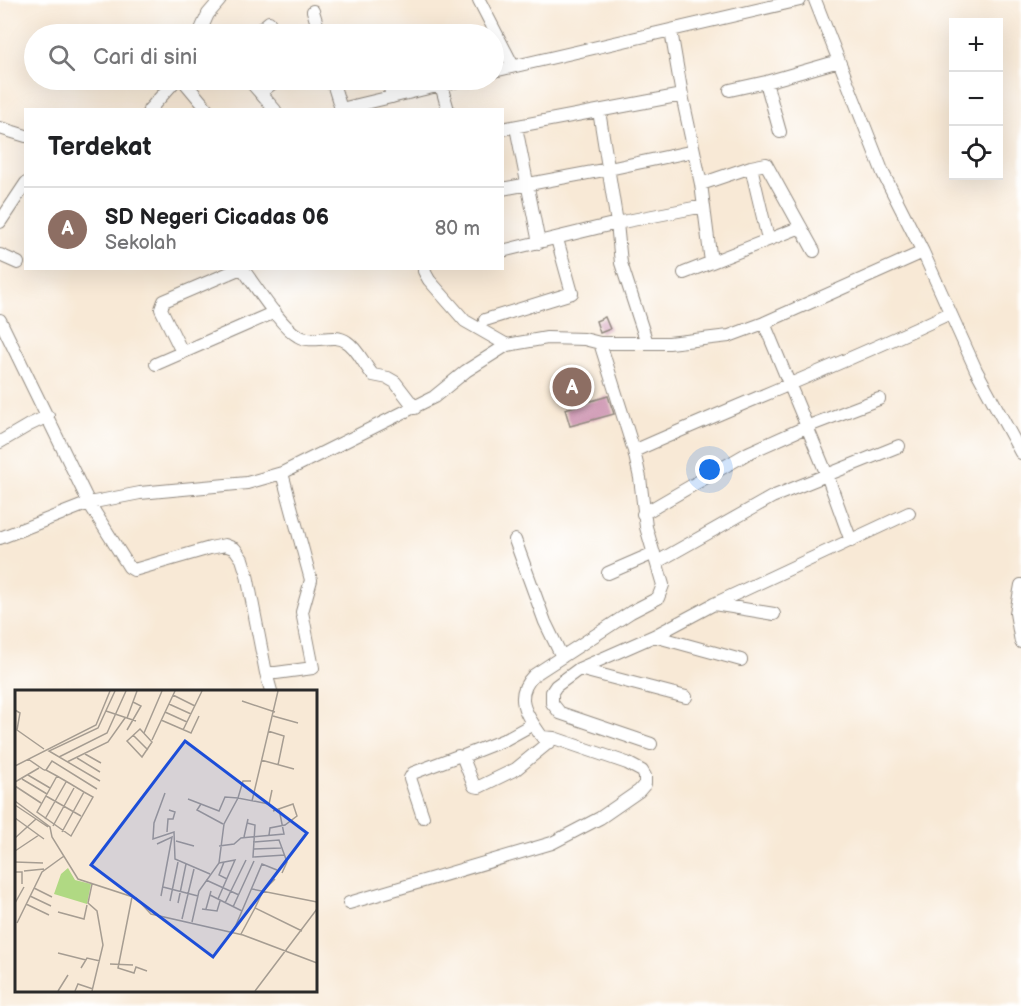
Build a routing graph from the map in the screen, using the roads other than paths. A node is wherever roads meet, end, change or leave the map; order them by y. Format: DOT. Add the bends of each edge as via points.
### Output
graph roads {
  1 [pos="220,0"];
  2 [pos="479,0"];
  3 [pos="800,0"];
  4 [pos="815,0"];
  5 [pos="313,11"];
  6 [pos="269,22"];
  7 [pos="205,24"];
  8 [pos="267,24"];
  9 [pos="317,24"];
  10 [pos="491,24"];
  11 [pos="671,31"];
  12 [pos="504,49"];
  13 [pos="839,61"];
  14 [pos="513,66"];
  15 [pos="504,68"];
  16 [pos="766,82"];
  17 [pos="167,90"];
  18 [pos="191,90"];
  19 [pos="264,90"];
  20 [pos="335,90"];
  21 [pos="390,90"];
  22 [pos="420,90"];
  23 [pos="450,90"];
  24 [pos="730,90"];
  25 [pos="261,92"];
  26 [pos="682,95"];
  27 [pos="392,97"];
  28 [pos="150,108"];
  29 [pos="206,108"];
  30 [pos="273,108"];
  31 [pos="341,108"];
  32 [pos="345,108"];
  33 [pos="448,108"];
  34 [pos="599,111"];
  35 [pos="516,127"];
  36 [pos="0,128"];
  37 [pos="504,129"];
  38 [pos="780,132"];
  39 [pos="24,135"];
  40 [pos="694,151"];
  41 [pos="751,167"];
  42 [pos="609,169"];
  43 [pos="528,184"];
  44 [pos="701,184"];
  45 [pos="24,189"];
  46 [pos="504,189"];
  47 [pos="704,206"];
  48 [pos="0,222"];
  49 [pos="617,223"];
  50 [pos="801,227"];
  51 [pos="557,239"];
  52 [pos="768,239"];
  53 [pos="539,243"];
  54 [pos="504,251"];
  55 [pos="814,251"];
  56 [pos="923,252"];
  57 [pos="0,255"];
  58 [pos="18,262"];
  59 [pos="711,262"];
  60 [pos="236,270"];
  61 [pos="243,270"];
  62 [pos="424,270"];
  63 [pos="684,273"];
  64 [pos="275,312"];
  65 [pos="950,313"];
  66 [pos="0,320"];
  67 [pos="485,320"];
  68 [pos="764,323"];
  69 [pos="600,343"];
  70 [pos="647,343"];
  71 [pos="507,345"];
  72 [pos="182,352"];
  73 [pos="156,364"];
  74 [pos="789,386"];
  75 [pos="879,399"];
  76 [pos="415,408"];
  77 [pos="48,417"];
  78 [pos="806,427"];
  79 [pos="0,442"];
  80 [pos="899,446"];
  81 [pos="634,451"];
  82 [pos="1021,453"];
  83 [pos="282,473"];
  84 [pos="827,475"];
  85 [pos="89,503"];
  86 [pos="909,513"];
  87 [pos="643,514"];
  88 [pos="0,538"];
  89 [pos="515,540"];
  90 [pos="851,541"];
  91 [pos="656,558"];
  92 [pos="608,573"];
  93 [pos="1021,585"];
  94 [pos="714,604"];
  95 [pos="774,614"];
  96 [pos="654,636"];
  97 [pos="1021,642"];
  98 [pos="562,657"];
  99 [pos="741,660"];
  100 [pos="579,669"];
  101 [pos="266,673"];
  102 [pos="271,690"];
  103 [pos="686,697"];
  104 [pos="532,724"];
  105 [pos="554,738"];
  106 [pos="651,744"];
  107 [pos="461,757"];
  108 [pos="423,818"];
  109 [pos="349,903"];
  1 -- 7 [label="street"];
  2 -- 10 [label="street"];
  3 -- 11 [label="street"];
  4 -- 13 [label="street"];
  5 -- 9 [label="street"];
  6 -- 8 [label="street"];
  11 -- 14 [label="street"];
  11 -- 26 [label="street"];
  12 -- 14 [label="street"];
  13 -- 16 [label="street"];
  13 -- 56 [label="street" via="872,149"];
  14 -- 15 [label="street"];
  16 -- 24 [label="street"];
  16 -- 38 [label="street"];
  17 -- 28 [label="street"];
  18 -- 29 [label="street"];
  19 -- 25 [label="street"];
  20 -- 31 [label="street"];
  21 -- 27 [label="street"];
  22 -- 27 [label="street"];
  23 -- 33 [label="street"];
  25 -- 30 [label="street"];
  26 -- 34 [label="street"];
  26 -- 40 [label="street"];
  27 -- 32 [label="street"];
  34 -- 35 [label="street"];
  34 -- 42 [label="street"];
  35 -- 37 [label="street"];
  35 -- 43 [label="street"];
  36 -- 39 [label="street"];
  40 -- 42 [label="street"];
  40 -- 44 [label="street"];
  41 -- 44 [label="street"];
  41 -- 50 [label="street" via="766,164"];
  41 -- 52 [label="street"];
  42 -- 43 [label="street"];
  42 -- 49 [label="street"];
  43 -- 46 [label="street"];
  43 -- 53 [label="street"];
  44 -- 47 [label="street"];
  45 -- 48 [label="street"];
  47 -- 49 [label="street"];
  47 -- 59 [label="street"];
  49 -- 51 [label="street"];
  49 -- 70 [label="street" via="625,280"];
  50 -- 52 [label="street"];
  50 -- 55 [label="street"];
  51 -- 53 [label="street"];
  51 -- 67 [label="street" via="572,293"];
  52 -- 59 [label="street"];
  53 -- 54 [label="street"];
  56 -- 65 [label="street"];
  56 -- 68 [label="street"];
  57 -- 58 [label="street"];
  59 -- 63 [label="street"];
  60 -- 72 [label="street" via="162,304"];
  61 -- 64 [label="street"];
  62 -- 71 [label="street" via="465,321"];
  64 -- 72 [label="street"];
  64 -- 76 [label="street" via="287,329 303,339 347,342 373,375 396,382"];
  65 -- 74 [label="street"];
  65 -- 82 [label="street"];
  66 -- 77 [label="street"];
  68 -- 70 [label="street" via="729,336"];
  68 -- 74 [label="street"];
  69 -- 70 [label="street"];
  69 -- 71 [label="street" via="547,338"];
  69 -- 81 [label="street"];
  71 -- 76 [label="street"];
  72 -- 73 [label="street"];
  74 -- 78 [label="street"];
  74 -- 81 [label="street"];
  75 -- 78 [label="street"];
  76 -- 83 [label="street"];
  77 -- 79 [label="street"];
  77 -- 85 [label="street"];
  78 -- 84 [label="street"];
  78 -- 87 [label="street" via="748,453"];
  80 -- 84 [label="street"];
  81 -- 87 [label="street"];
  83 -- 85 [label="street" via="247,483 140,493"];
  83 -- 101 [label="street" via="311,580 302,612 313,668"];
  84 -- 90 [label="street"];
  84 -- 91 [label="street" via="772,497"];
  85 -- 88 [label="street"];
  85 -- 101 [label="street" via="134,570 210,548 225,545 235,549 247,575"];
  86 -- 90 [label="street"];
  87 -- 91 [label="street"];
  89 -- 98 [label="street"];
  90 -- 94 [label="street"];
  91 -- 92 [label="street"];
  91 -- 98 [label="street" via="663,585 658,597"];
  93 -- 97 [label="street" via="1016,613"];
  94 -- 95 [label="street"];
  94 -- 96 [label="street"];
  96 -- 99 [label="street"];
  96 -- 100 [label="street"];
  98 -- 104 [label="street" via="525,684 522,702"];
  100 -- 103 [label="street"];
  100 -- 106 [label="street" via="552,692 555,709"];
  101 -- 102 [label="street"];
  104 -- 105 [label="street" via="542,737"];
  104 -- 107 [label="street"];
  105 -- 107 [label="street" via="516,769 479,787 474,786"];
  105 -- 109 [label="street" via="642,771 645,784 600,818 552,843"];
  107 -- 108 [label="street" via="410,775"];
}
